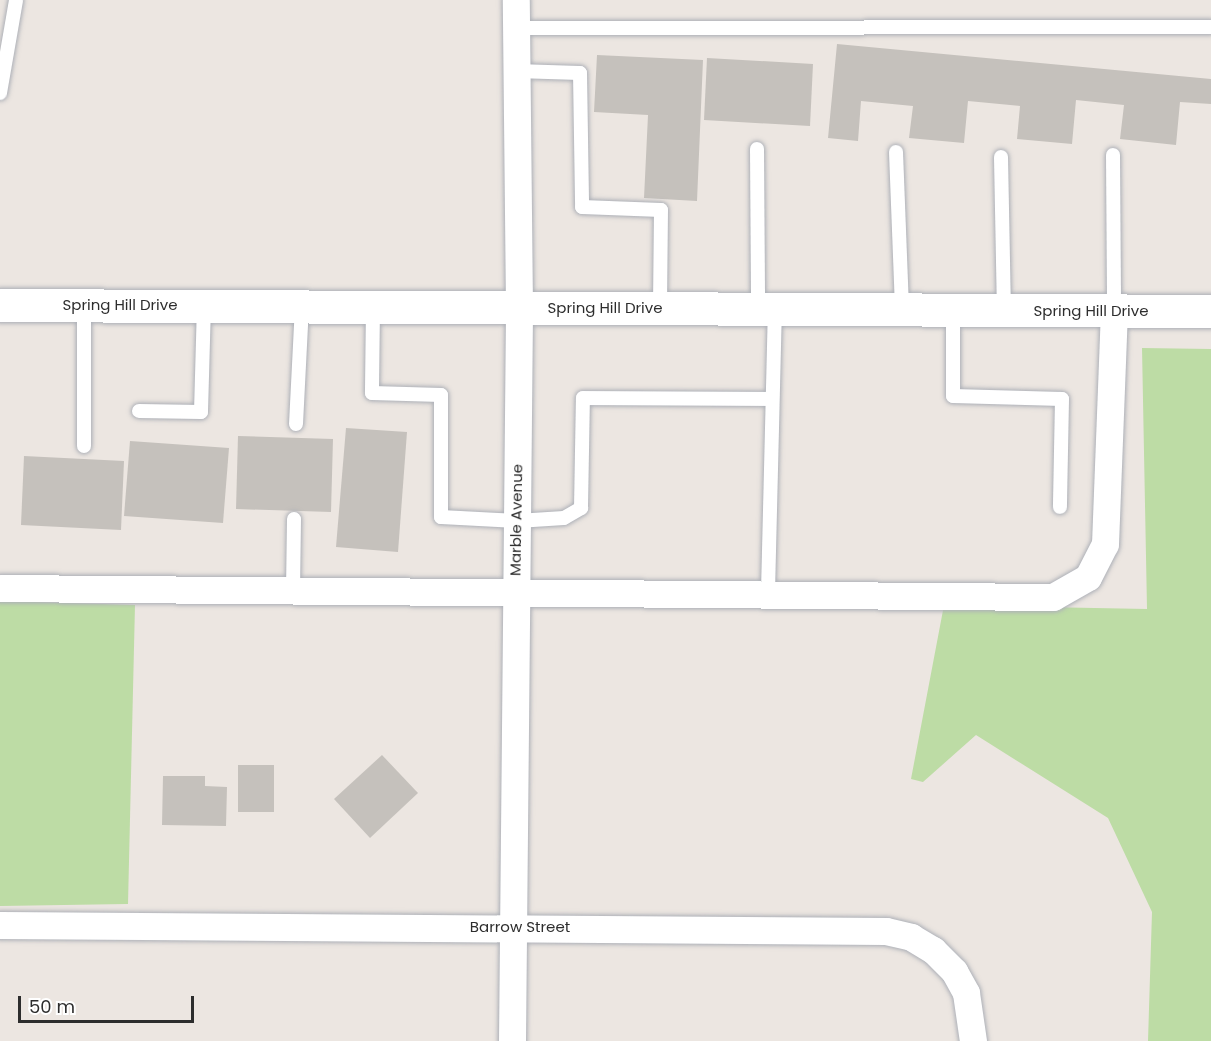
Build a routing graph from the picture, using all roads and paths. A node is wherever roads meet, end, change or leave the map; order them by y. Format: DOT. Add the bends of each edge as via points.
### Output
graph roads {
  1 [pos="16,0"];
  2 [pos="516,0"];
  3 [pos="1211,27"];
  4 [pos="516,28"];
  5 [pos="516,71"];
  6 [pos="0,93"];
  7 [pos="757,149"];
  8 [pos="896,152"];
  9 [pos="1113,155"];
  10 [pos="1001,157"];
  11 [pos="0,305"];
  12 [pos="84,305"];
  13 [pos="204,306"];
  14 [pos="302,306"];
  15 [pos="373,307"];
  16 [pos="519,308"];
  17 [pos="660,309"];
  18 [pos="766,309"];
  19 [pos="902,310"];
  20 [pos="953,310"];
  21 [pos="1004,310"];
  22 [pos="1114,311"];
  23 [pos="1211,311"];
  24 [pos="772,399"];
  25 [pos="139,411"];
  26 [pos="296,424"];
  27 [pos="84,446"];
  28 [pos="1060,507"];
  29 [pos="294,519"];
  30 [pos="517,521"];
  31 [pos="0,588"];
  32 [pos="293,591"];
  33 [pos="514,592"];
  34 [pos="768,592"];
  35 [pos="0,925"];
  36 [pos="513,927"];
  37 [pos="512,1041"];
  38 [pos="973,1041"];
  1 -- 6 [label="lane"];
  2 -- 4 [label="street, Marble Avenue"];
  3 -- 4 [label="lane"];
  4 -- 5 [label="street, Marble Avenue"];
  5 -- 16 [label="street, Marble Avenue"];
  5 -- 17 [label="lane" via="580,73 582,207 661,210"];
  7 -- 18 [label="lane"];
  8 -- 19 [label="lane"];
  9 -- 22 [label="lane"];
  10 -- 21 [label="lane"];
  11 -- 12 [label="main road, Spring Hill Drive"];
  12 -- 13 [label="main road, Spring Hill Drive"];
  12 -- 27 [label="lane"];
  13 -- 14 [label="main road, Spring Hill Drive"];
  13 -- 25 [label="lane" via="201,412"];
  14 -- 15 [label="main road, Spring Hill Drive"];
  14 -- 26 [label="lane"];
  15 -- 16 [label="main road, Spring Hill Drive"];
  15 -- 30 [label="lane" via="372,393 441,395 441,517"];
  16 -- 17 [label="main road, Spring Hill Drive"];
  16 -- 30 [label="street, Marble Avenue"];
  17 -- 18 [label="main road, Spring Hill Drive"];
  18 -- 19 [label="main road, Spring Hill Drive"];
  18 -- 24 [label="lane"];
  19 -- 20 [label="main road, Spring Hill Drive"];
  20 -- 21 [label="main road, Spring Hill Drive"];
  20 -- 28 [label="lane" via="953,396 1062,399"];
  21 -- 22 [label="main road, Spring Hill Drive"];
  22 -- 23 [label="main road, Spring Hill Drive"];
  22 -- 34 [label="street" via="1105,544 1088,577 1053,597"];
  24 -- 30 [label="lane" via="583,398 581,508 564,518"];
  24 -- 34 [label="lane"];
  29 -- 32 [label="lane"];
  30 -- 33 [label="street, Marble Avenue"];
  31 -- 32 [label="street"];
  32 -- 33 [label="street"];
  33 -- 34 [label="street"];
  33 -- 36 [label="street, Marble Avenue"];
  35 -- 36 [label="street, Barrow Street"];
  36 -- 37 [label="street, Marble Avenue"];
  36 -- 38 [label="street, Barrow Street" via="886,931 911,937 933,950 954,971 966,993"];
}
